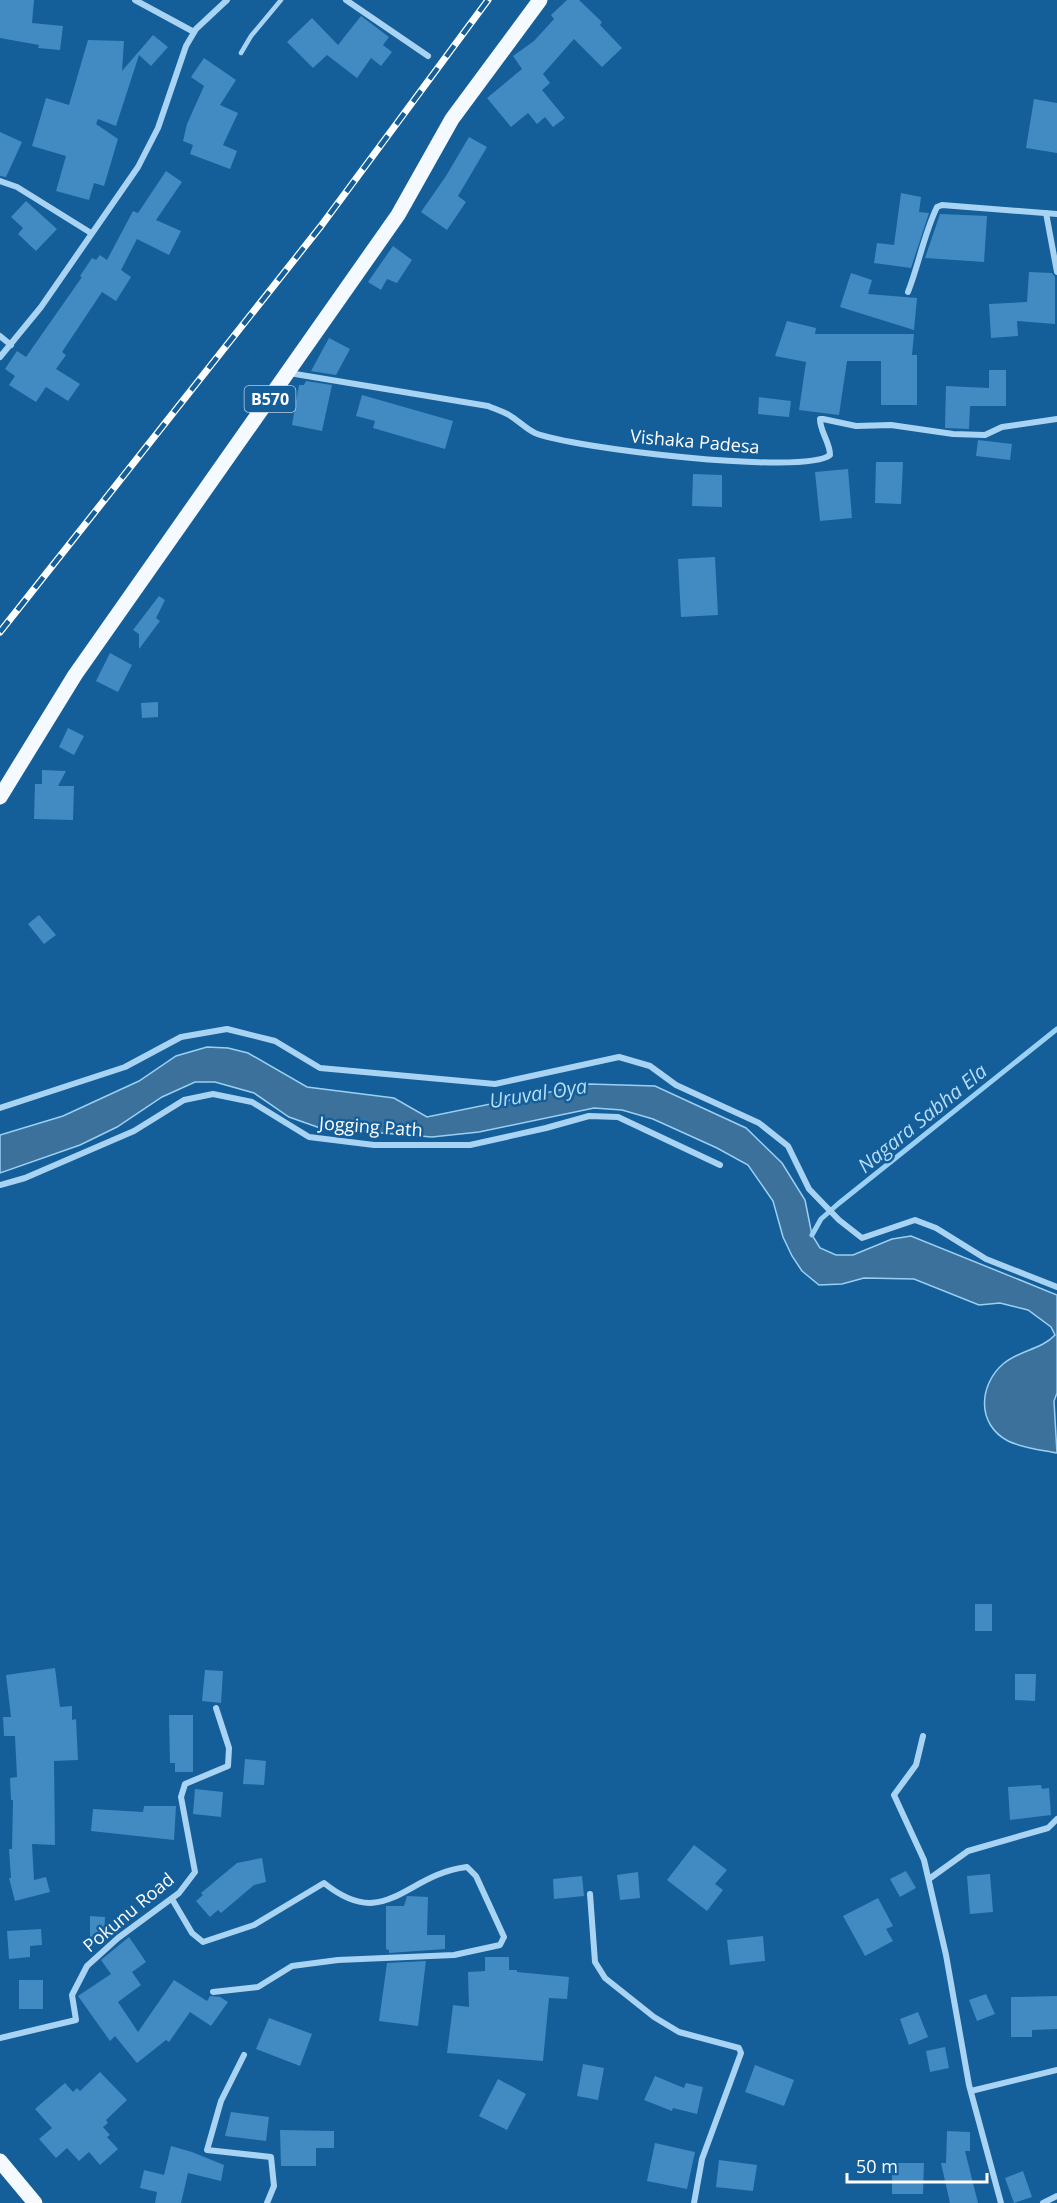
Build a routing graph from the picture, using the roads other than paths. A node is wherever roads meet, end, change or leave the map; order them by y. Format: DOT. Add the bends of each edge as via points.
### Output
graph roads {
  1 [pos="135,0"];
  2 [pos="227,0"];
  3 [pos="281,0"];
  4 [pos="346,0"];
  5 [pos="540,0"];
  6 [pos="194,32"];
  7 [pos="242,53"];
  8 [pos="428,56"];
  9 [pos="0,181"];
  10 [pos="1046,213"];
  11 [pos="1057,214"];
  12 [pos="91,233"];
  13 [pos="1057,272"];
  14 [pos="908,292"];
  15 [pos="0,336"];
  16 [pos="10,345"];
  17 [pos="0,357"];
  18 [pos="288,373"];
  19 [pos="1057,419"];
  20 [pos="0,797"];
  21 [pos="0,1108"];
  22 [pos="720,1165"];
  23 [pos="0,1185"];
  24 [pos="1057,1287"];
  25 [pos="216,1708"];
  26 [pos="923,1736"];
  27 [pos="1057,1819"];
  28 [pos="928,1879"];
  29 [pos="590,1894"];
  30 [pos="172,1899"];
  31 [pos="213,1992"];
  32 [pos="0,2038"];
  33 [pos="244,2055"];
  34 [pos="1057,2070"];
  35 [pos="971,2091"];
  36 [pos="0,2161"];
  37 [pos="1057,2196"];
  38 [pos="35,2203"];
  39 [pos="267,2203"];
  40 [pos="694,2203"];
  41 [pos="1001,2203"];
  42 [pos="1043,2203"];
  1 -- 6 [label="street"];
  2 -- 6 [label="street"];
  3 -- 7 [label="lane"];
  4 -- 8 [label="street"];
  5 -- 18 [label="main road, B570" via="452,119 398,215"];
  6 -- 12 [label="street" via="153,138 138,167"];
  9 -- 12 [label="street" via="17,187"];
  10 -- 11 [label="street"];
  10 -- 13 [label="street"];
  10 -- 14 [label="street" via="937,207"];
  12 -- 16 [label="street"];
  15 -- 16 [label="street"];
  16 -- 17 [label="street"];
  18 -- 19 [label="street, Vishaka Padesa" via="488,406 535,433 630,452 758,463 826,458 830,449 821,429 823,418 856,426 891,425 985,435 1002,426"];
  18 -- 20 [label="main road, B570" via="75,675"];
  21 -- 24 [label="street" via="125,1067 182,1037 227,1029 275,1041 320,1068 451,1081 495,1084 619,1057 650,1066 676,1085 759,1123 788,1146 809,1189 862,1238 915,1220 936,1228 986,1259"];
  22 -- 23 [label="street, Jogging Path" via="618,1117 589,1116 470,1145 374,1145 309,1137 252,1102 213,1094 184,1100 134,1131"];
  25 -- 30 [label="street, Pokunu Road" via="229,1748 228,1766 184,1784 181,1797 195,1872"];
  26 -- 28 [label="street" via="916,1765 894,1795 912,1828"];
  27 -- 28 [label="street" via="1048,1828 968,1851"];
  28 -- 35 [label="street"];
  29 -- 40 [label="street" via="595,1962 605,1978 679,2032 739,2048 741,2053 702,2159"];
  30 -- 31 [label="street" via="192,1933 203,1942 254,1925 324,1883 342,1897 370,1904 391,1899 434,1875 467,1868 476,1876 504,1937 500,1945 454,1955 292,1966 258,1987"];
  30 -- 32 [label="street, Pokunu Road" via="87,1966 72,1995 76,2020"];
  33 -- 39 [label="street" via="221,2101 207,2150 271,2157 273,2186"];
  34 -- 35 [label="street"];
  35 -- 41 [label="street"];
  36 -- 38 [label="main road"];
  37 -- 42 [label="street"];
}
